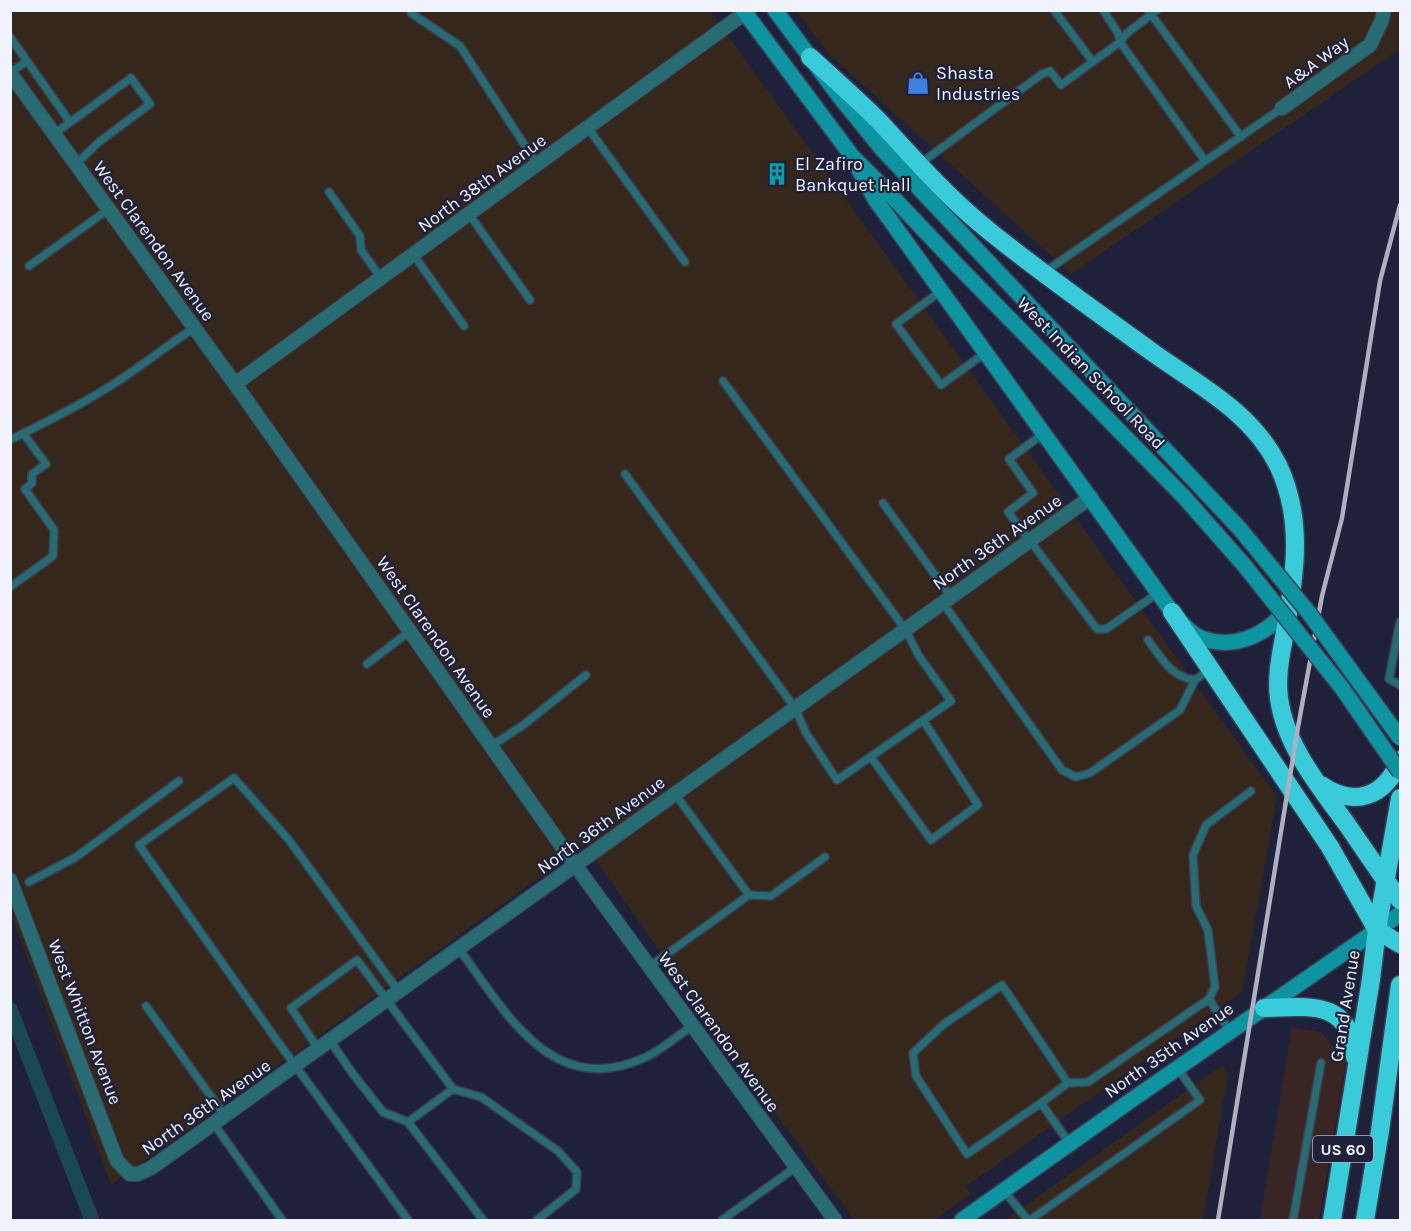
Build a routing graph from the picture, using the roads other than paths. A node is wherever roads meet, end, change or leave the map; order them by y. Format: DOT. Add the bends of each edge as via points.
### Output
graph roads {
  1 [pos="775,10"];
  2 [pos="1054,10"];
  3 [pos="1102,10"];
  4 [pos="1384,10"];
  5 [pos="746,11"];
  6 [pos="1152,12"];
  7 [pos="411,14"];
  8 [pos="10,37"];
  9 [pos="1120,42"];
  10 [pos="810,57"];
  11 [pos="27,61"];
  12 [pos="1093,62"];
  13 [pos="10,73"];
  14 [pos="1282,108"];
  15 [pos="70,122"];
  16 [pos="588,128"];
  17 [pos="54,134"];
  18 [pos="1240,137"];
  19 [pos="852,156"];
  20 [pos="1206,161"];
  21 [pos="76,164"];
  22 [pos="537,164"];
  23 [pos="919,165"];
  24 [pos="329,192"];
  25 [pos="109,209"];
  26 [pos="469,214"];
  27 [pos="413,254"];
  28 [pos="686,262"];
  29 [pos="29,266"];
  30 [pos="1044,273"];
  31 [pos="381,278"];
  32 [pos="941,291"];
  33 [pos="530,300"];
  34 [pos="464,326"];
  35 [pos="194,328"];
  36 [pos="986,353"];
  37 [pos="723,381"];
  38 [pos="235,384"];
  39 [pos="1044,433"];
  40 [pos="23,434"];
  41 [pos="10,440"];
  42 [pos="625,474"];
  43 [pos="1091,497"];
  44 [pos="883,503"];
  45 [pos="1030,540"];
  46 [pos="10,587"];
  47 [pos="1158,592"];
  48 [pos="1290,599"];
  49 [pos="947,600"];
  50 [pos="1172,612"];
  51 [pos="1401,622"];
  52 [pos="905,629"];
  53 [pos="410,631"];
  54 [pos="1148,640"];
  55 [pos="367,664"];
  56 [pos="1212,669"];
  57 [pos="586,675"];
  58 [pos="1195,680"];
  59 [pos="1401,685"];
  60 [pos="795,708"];
  61 [pos="923,720"];
  62 [pos="1401,738"];
  63 [pos="491,746"];
  64 [pos="871,757"];
  65 [pos="1401,760"];
  66 [pos="1401,772"];
  67 [pos="179,781"];
  68 [pos="1317,782"];
  69 [pos="1251,791"];
  70 [pos="675,794"];
  71 [pos="1401,798"];
  72 [pos="825,857"];
  73 [pos="575,865"];
  74 [pos="10,880"];
  75 [pos="1386,881"];
  76 [pos="29,882"];
  77 [pos="748,895"];
  78 [pos="1401,900"];
  79 [pos="1401,914"];
  80 [pos="1377,930"];
  81 [pos="1401,944"];
  82 [pos="459,949"];
  83 [pos="649,967"];
  84 [pos="1401,985"];
  85 [pos="399,992"];
  86 [pos="1209,999"];
  87 [pos="387,1001"];
  88 [pos="146,1006"];
  89 [pos="1264,1008"];
  90 [pos="1397,1020"];
  91 [pos="692,1026"];
  92 [pos="1230,1032"];
  93 [pos="325,1046"];
  94 [pos="1321,1063"];
  95 [pos="297,1066"];
  96 [pos="1177,1068"];
  97 [pos="1355,1078"];
  98 [pos="1068,1083"];
  99 [pos="453,1089"];
  100 [pos="1041,1103"];
  101 [pos="219,1120"];
  102 [pos="408,1122"];
  103 [pos="1070,1144"];
  104 [pos="796,1167"];
  105 [pos="130,1174"];
  106 [pos="1004,1191"];
  107 [pos="282,1221"];
  108 [pos="408,1221"];
  109 [pos="483,1221"];
  110 [pos="537,1221"];
  111 [pos="722,1221"];
  112 [pos="835,1221"];
  113 [pos="962,1221"];
  114 [pos="1029,1221"];
  115 [pos="1293,1221"];
  116 [pos="1332,1221"];
  117 [pos="1365,1221"];
  1 -- 10 [label="main road, West Indian School Road"];
  2 -- 12 [label="lane"];
  3 -- 9 [label="lane" via="1119,33"];
  4 -- 14 [label="street, A&A Way" via="1371,45"];
  5 -- 16 [label="street, North 38th Avenue"];
  5 -- 19 [label="main road, West Indian School Road"];
  6 -- 9 [label="lane"];
  6 -- 18 [label="lane"];
  7 -- 22 [label="lane" via="460,46"];
  8 -- 11 [label="lane"];
  9 -- 12 [label="lane"];
  9 -- 20 [label="lane"];
  10 -- 23 [label="highway" via="876,118"];
  10 -- 62 [label="main road, West Indian School Road, bridge" via="882,149 1240,529 1309,613"];
  11 -- 13 [label="lane"];
  11 -- 15 [label="lane"];
  12 -- 23 [label="lane" via="1061,85 1050,71 1042,74"];
  13 -- 17 [label="street, West Clarendon Avenue"];
  14 -- 18 [label="lane"];
  15 -- 17 [label="lane"];
  15 -- 21 [label="lane" via="131,78 150,104"];
  16 -- 22 [label="street, North 38th Avenue"];
  16 -- 28 [label="lane"];
  17 -- 21 [label="street, West Clarendon Avenue"];
  18 -- 20 [label="lane"];
  19 -- 32 [label="main road" via="875,199"];
  19 -- 66 [label="main road, West Indian School Road, bridge" via="1184,496 1342,688"];
  20 -- 30 [label="lane"];
  21 -- 25 [label="street, West Clarendon Avenue"];
  22 -- 26 [label="street, North 38th Avenue"];
  23 -- 30 [label="highway" via="987,230"];
  24 -- 31 [label="lane" via="360,236 361,250"];
  25 -- 29 [label="lane"];
  25 -- 35 [label="street, West Clarendon Avenue"];
  26 -- 27 [label="street, North 38th Avenue"];
  26 -- 33 [label="lane"];
  27 -- 31 [label="street, North 38th Avenue"];
  27 -- 34 [label="lane"];
  30 -- 48 [label="highway" via="1232,408 1258,433 1279,466 1292,505 1296,543"];
  31 -- 38 [label="street, North 38th Avenue"];
  32 -- 36 [label="main road"];
  32 -- 36 [label="lane" via="896,324 941,385"];
  35 -- 38 [label="street, West Clarendon Avenue"];
  35 -- 40 [label="lane" via="136,369"];
  36 -- 39 [label="main road"];
  37 -- 52 [label="lane"];
  38 -- 53 [label="street, West Clarendon Avenue"];
  39 -- 43 [label="main road"];
  39 -- 45 [label="lane" via="1009,459 1033,493 1008,512"];
  40 -- 41 [label="lane"];
  40 -- 46 [label="lane" via="46,464 32,474 32,483 25,489 54,530 53,556"];
  42 -- 60 [label="lane"];
  43 -- 45 [label="street, North 36th Avenue"];
  43 -- 47 [label="main road"];
  44 -- 49 [label="lane"];
  45 -- 47 [label="lane" via="1097,629 1106,629"];
  45 -- 49 [label="street, North 36th Avenue"];
  47 -- 50 [label="main road"];
  48 -- 50 [label="main road" via="1276,622 1256,635 1233,641 1196,636"];
  48 -- 68 [label="highway" via="1278,696 1286,728"];
  49 -- 52 [label="street, North 36th Avenue"];
  49 -- 58 [label="lane" via="1062,770 1076,777 1090,773 1180,710"];
  50 -- 56 [label="highway"];
  51 -- 59 [label="lane" via="1389,679"];
  52 -- 60 [label="street, North 36th Avenue"];
  52 -- 61 [label="lane" via="951,701"];
  53 -- 55 [label="lane"];
  53 -- 63 [label="street, West Clarendon Avenue"];
  54 -- 58 [label="lane" via="1169,669"];
  56 -- 58 [label="lane"];
  56 -- 80 [label="highway" via="1330,847"];
  57 -- 63 [label="lane"];
  60 -- 64 [label="lane" via="806,733 837,780"];
  60 -- 70 [label="street, North 36th Avenue"];
  61 -- 64 [label="lane"];
  61 -- 64 [label="lane" via="978,805 931,840"];
  63 -- 73 [label="street, West Clarendon Avenue"];
  65 -- 68 [label="highway" via="1387,783 1366,796 1339,795"];
  67 -- 76 [label="lane" via="76,857"];
  68 -- 75 [label="highway"];
  69 -- 86 [label="lane" via="1206,825 1193,855 1196,906 1208,930 1215,987"];
  70 -- 73 [label="street, North 36th Avenue"];
  70 -- 77 [label="lane"];
  71 -- 75 [label="highway, Grand Avenue / US 60"];
  72 -- 77 [label="lane" via="771,896"];
  73 -- 82 [label="street, North 36th Avenue"];
  73 -- 83 [label="street, West Clarendon Avenue"];
  74 -- 105 [label="street, West Whitton Avenue" via="117,1161"];
  75 -- 78 [label="highway"];
  75 -- 80 [label="highway, Grand Avenue / US 60"];
  77 -- 83 [label="lane"];
  79 -- 80 [label="main road, North 35th Avenue"];
  80 -- 81 [label="highway"];
  80 -- 89 [label="main road, North 35th Avenue"];
  80 -- 97 [label="highway, Grand Avenue / US 60"];
  82 -- 85 [label="street, North 36th Avenue"];
  82 -- 91 [label="lane" via="518,1029 552,1056 583,1068 627,1064 654,1053"];
  83 -- 91 [label="street, West Clarendon Avenue"];
  84 -- 90 [label="highway, US 60"];
  85 -- 87 [label="street, North 36th Avenue"];
  85 -- 95 [label="lane" via="289,840 234,778 138,845"];
  86 -- 92 [label="lane"];
  86 -- 98 [label="lane" via="1088,1082"];
  87 -- 93 [label="street, North 36th Avenue"];
  87 -- 93 [label="lane" via="357,960 291,1008"];
  87 -- 99 [label="lane"];
  88 -- 101 [label="lane"];
  89 -- 92 [label="main road, North 35th Avenue"];
  89 -- 97 [label="highway" via="1311,1006 1329,1011 1352,1036"];
  90 -- 117 [label="highway, US 60"];
  91 -- 104 [label="street, West Clarendon Avenue"];
  92 -- 96 [label="main road, North 35th Avenue"];
  93 -- 95 [label="street, North 36th Avenue"];
  93 -- 102 [label="lane" via="383,1112"];
  94 -- 115 [label="lane"];
  95 -- 101 [label="street, North 36th Avenue"];
  95 -- 108 [label="lane"];
  96 -- 103 [label="main road, North 35th Avenue"];
  96 -- 114 [label="lane" via="1200,1100"];
  97 -- 116 [label="highway, Grand Avenue / US 60"];
  98 -- 100 [label="lane"];
  98 -- 100 [label="lane" via="1002,985 944,1024 913,1053 916,1076 967,1154"];
  99 -- 102 [label="lane"];
  99 -- 110 [label="lane" via="481,1097 558,1151 577,1172 576,1190"];
  100 -- 103 [label="lane"];
  101 -- 105 [label="street, North 36th Avenue" via="152,1168"];
  101 -- 107 [label="lane"];
  102 -- 109 [label="lane"];
  103 -- 106 [label="main road, North 35th Avenue"];
  104 -- 111 [label="lane"];
  104 -- 112 [label="street, West Clarendon Avenue"];
  106 -- 113 [label="main road, North 35th Avenue"];
  106 -- 114 [label="lane"];
}
